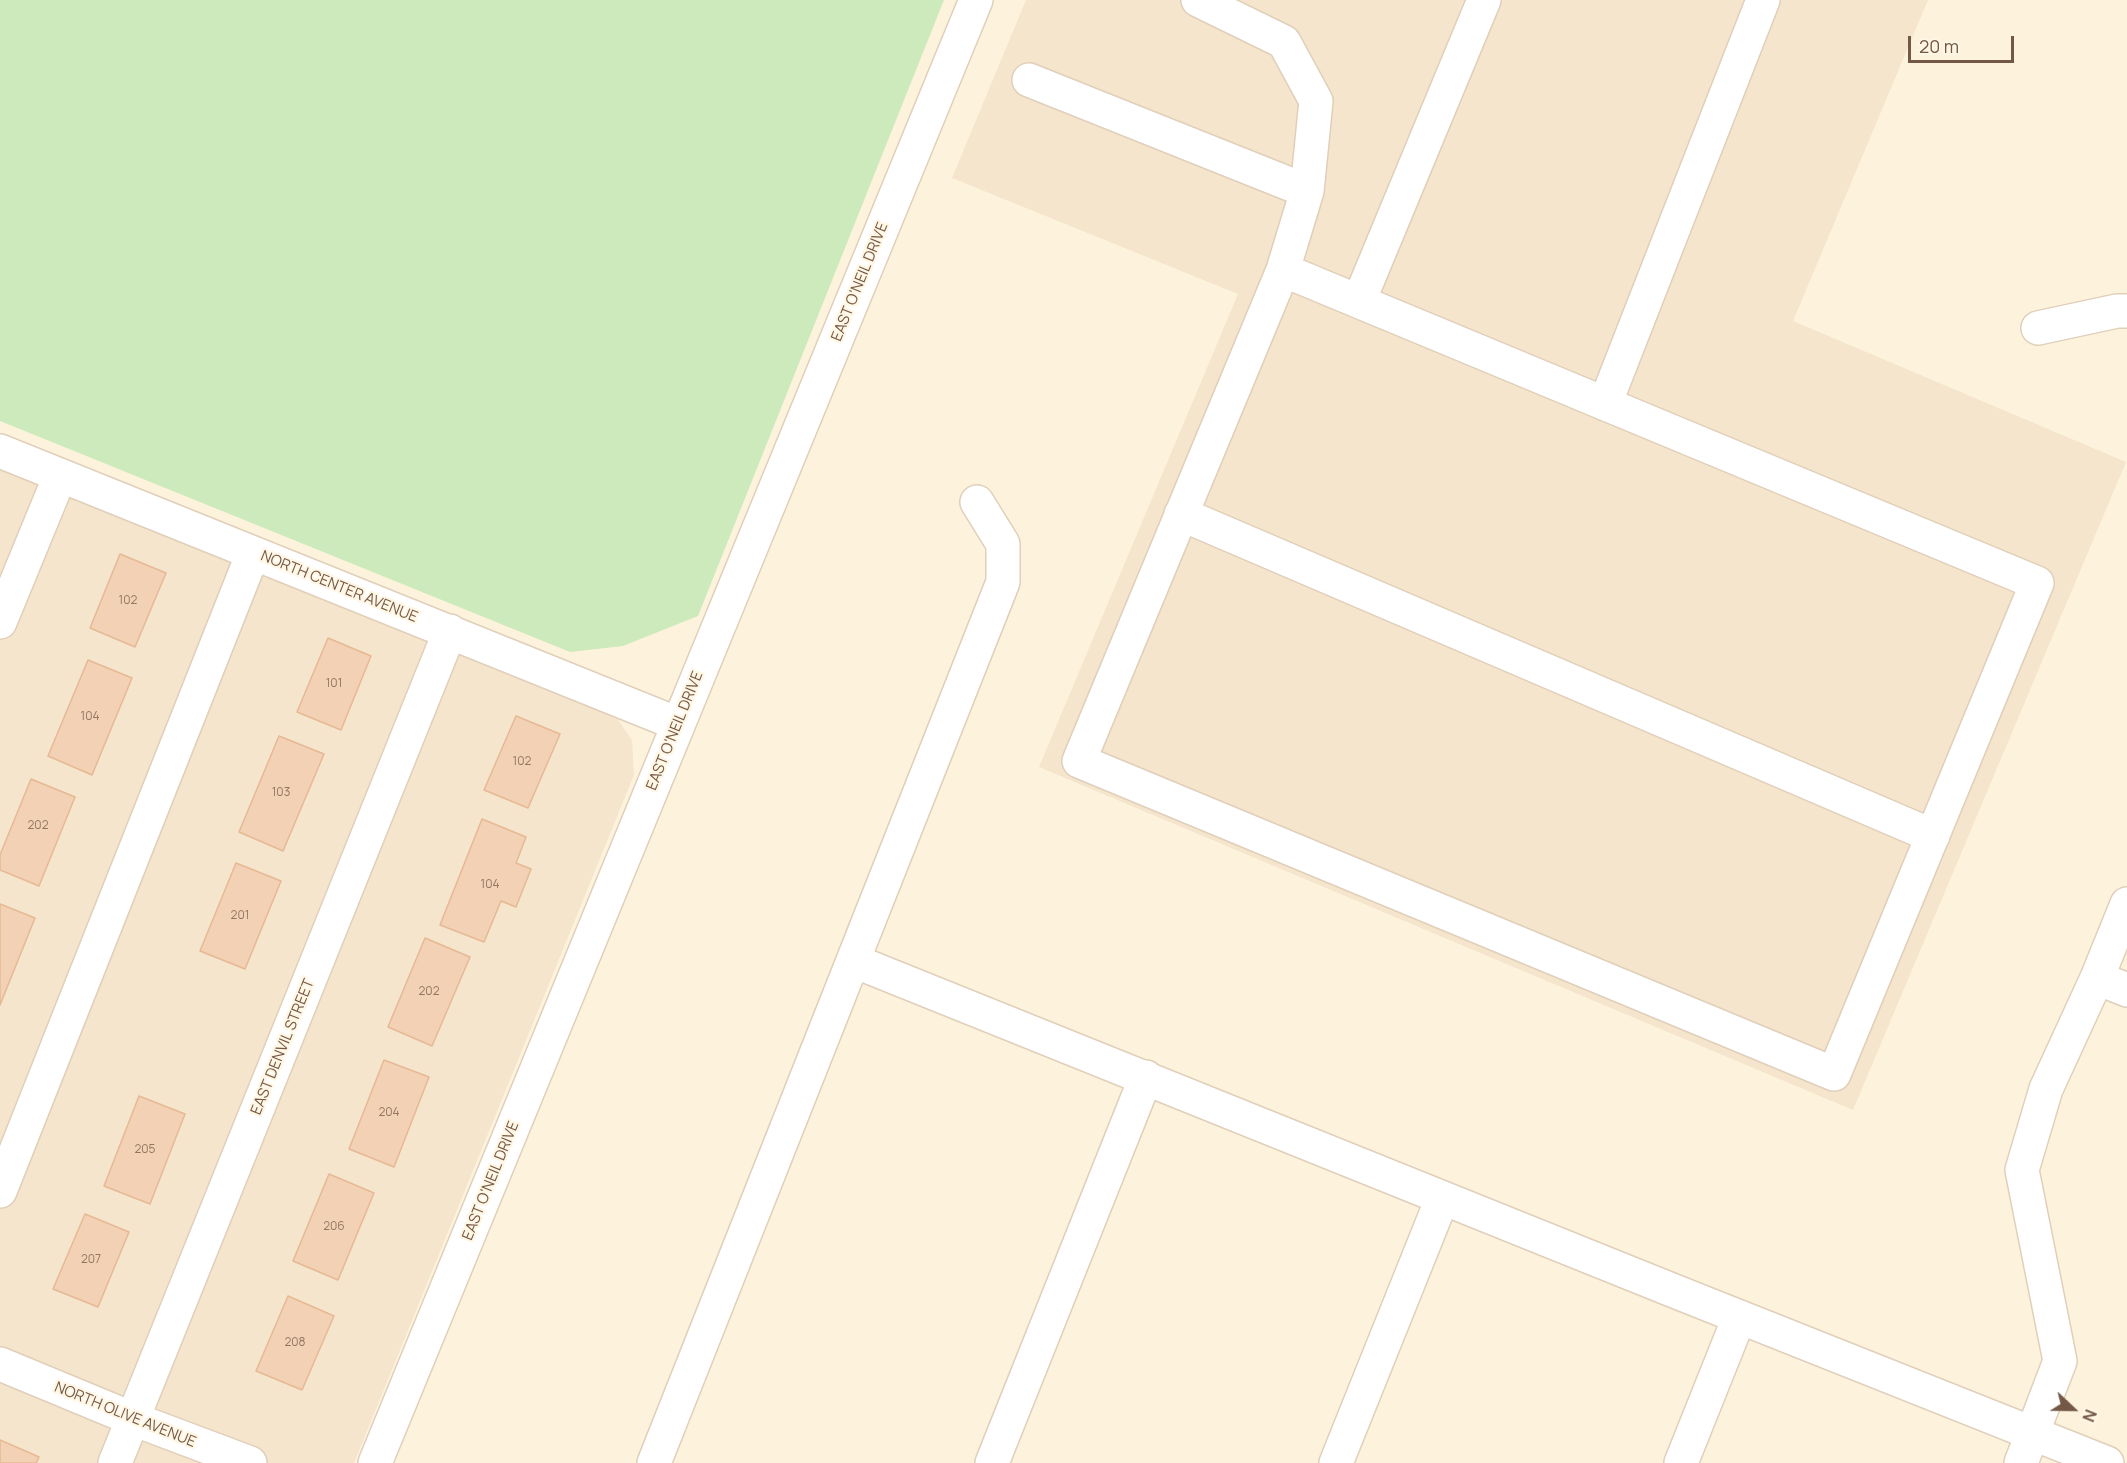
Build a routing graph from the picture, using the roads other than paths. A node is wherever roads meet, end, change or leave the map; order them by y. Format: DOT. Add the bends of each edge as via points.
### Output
graph roads {
  1 [pos="976,0"];
  2 [pos="1198,0"];
  3 [pos="1484,0"];
  4 [pos="1763,0"];
  5 [pos="1029,80"];
  6 [pos="1307,191"];
  7 [pos="1283,270"];
  8 [pos="1359,301"];
  9 [pos="2127,311"];
  10 [pos="2038,328"];
  11 [pos="1605,404"];
  12 [pos="0,451"];
  13 [pos="60,476"];
  14 [pos="978,502"];
  15 [pos="1182,514"];
  16 [pos="253,553"];
  17 [pos="0,622"];
  18 [pos="450,631"];
  19 [pos="678,724"];
  20 [pos="1933,836"];
  21 [pos="2127,904"];
  22 [pos="854,961"];
  23 [pos="2097,978"];
  24 [pos="2127,990"];
  25 [pos="1146,1077"];
  26 [pos="0,1191"];
  27 [pos="1442,1199"];
  28 [pos="1738,1318"];
  29 [pos="0,1364"];
  30 [pos="133,1419"];
  31 [pos="2026,1448"];
  32 [pos="115,1463"];
  33 [pos="250,1463"];
  34 [pos="375,1463"];
  35 [pos="654,1463"];
  36 [pos="992,1463"];
  37 [pos="1336,1463"];
  38 [pos="1681,1463"];
  39 [pos="2107,1463"];
  1 -- 19 [label="street, EAST O'NEIL DRIVE"];
  2 -- 6 [label="street" via="1284,42 1316,101"];
  3 -- 8 [label="street"];
  4 -- 11 [label="street"];
  5 -- 6 [label="street"];
  6 -- 7 [label="street"];
  7 -- 8 [label="street"];
  7 -- 15 [label="street"];
  8 -- 11 [label="street"];
  9 -- 10 [label="street"];
  11 -- 20 [label="street" via="2037,583"];
  12 -- 13 [label="street, NORTH CENTER AVENUE"];
  13 -- 16 [label="street, NORTH CENTER AVENUE"];
  13 -- 17 [label="street"];
  14 -- 22 [label="street" via="1003,544 1003,582"];
  15 -- 20 [label="street"];
  15 -- 20 [label="street" via="1079,761 1834,1074"];
  16 -- 18 [label="street, NORTH CENTER AVENUE"];
  16 -- 26 [label="street"];
  18 -- 19 [label="street, NORTH CENTER AVENUE"];
  18 -- 30 [label="street, EAST DENVIL STREET"];
  19 -- 34 [label="street, EAST O'NEIL DRIVE"];
  21 -- 23 [label="street"];
  22 -- 25 [label="street"];
  22 -- 35 [label="street"];
  23 -- 24 [label="street"];
  23 -- 31 [label="street" via="2046,1089 2022,1170 2060,1361"];
  25 -- 27 [label="street"];
  25 -- 36 [label="street"];
  27 -- 28 [label="street"];
  27 -- 37 [label="street"];
  28 -- 31 [label="street"];
  28 -- 38 [label="street"];
  29 -- 30 [label="street, NORTH OLIVE AVENUE"];
  30 -- 32 [label="street, EAST DENVIL STREET"];
  30 -- 33 [label="street, NORTH OLIVE AVENUE"];
  31 -- 39 [label="street"];
}
